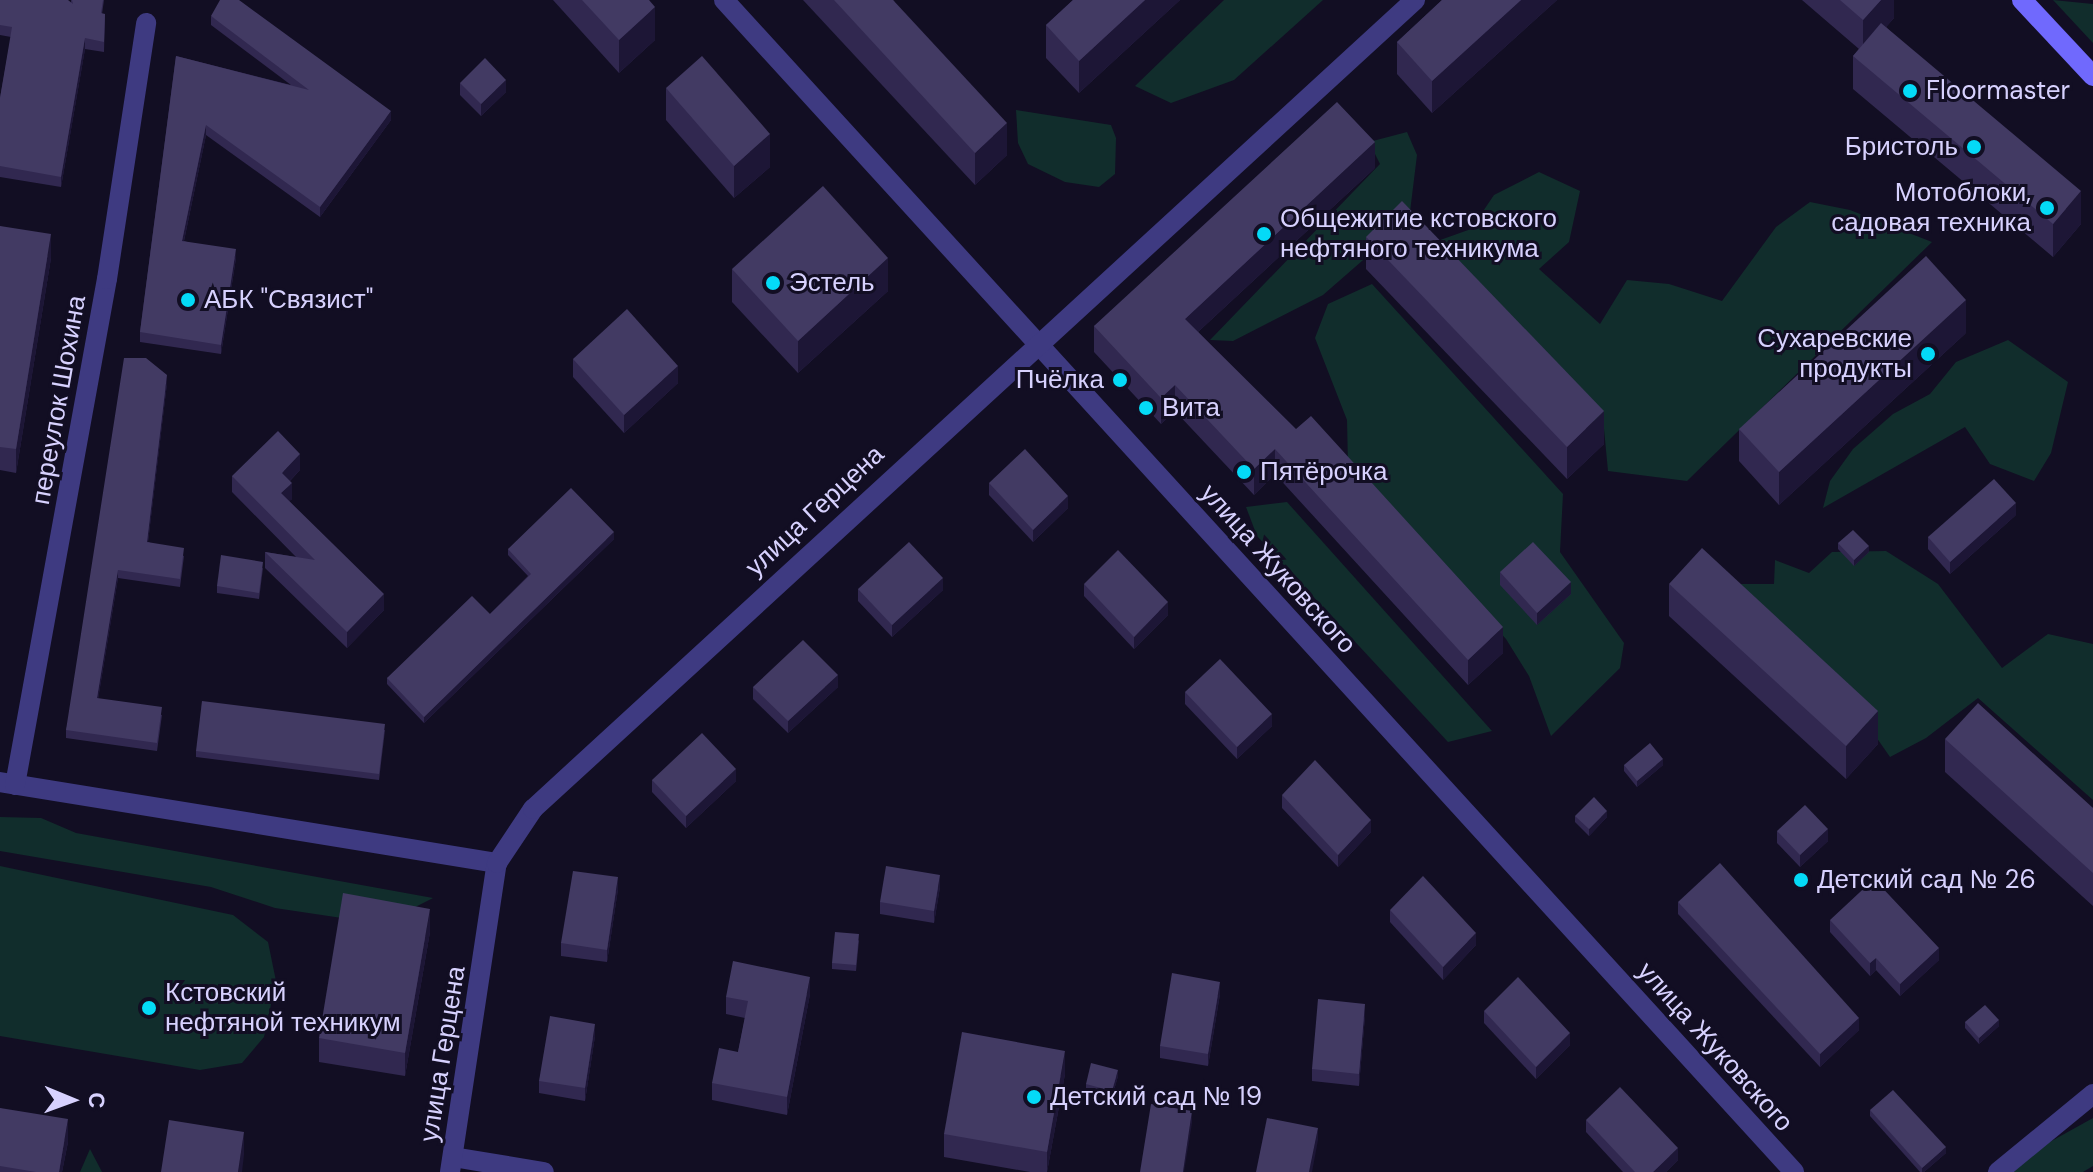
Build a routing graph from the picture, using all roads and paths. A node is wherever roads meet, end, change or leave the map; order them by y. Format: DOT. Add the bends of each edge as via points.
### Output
graph roads {
  1 [pos="724,0"];
  2 [pos="1415,0"];
  3 [pos="2022,0"];
  4 [pos="146,23"];
  5 [pos="2093,76"];
  6 [pos="1037,348"];
  7 [pos="8,784"];
  8 [pos="497,863"];
  9 [pos="2093,1094"];
  10 [pos="452,1165"];
  11 [pos="544,1172"];
  12 [pos="1794,1172"];
  13 [pos="1998,1172"];
  1 -- 6 [label="street, улица Жуковского"];
  2 -- 6 [label="street, улица Герцена"];
  3 -- 5 [label="street"];
  4 -- 7 [label="street, переулок Шохина" via="107,279"];
  6 -- 8 [label="street, улица Герцена" via="533,809"];
  6 -- 12 [label="street, улица Жуковского"];
  7 -- 8 [label="street"];
  8 -- 10 [label="street, улица Герцена"];
  9 -- 13 [label="street"];
  10 -- 11 [label="street"];
}
